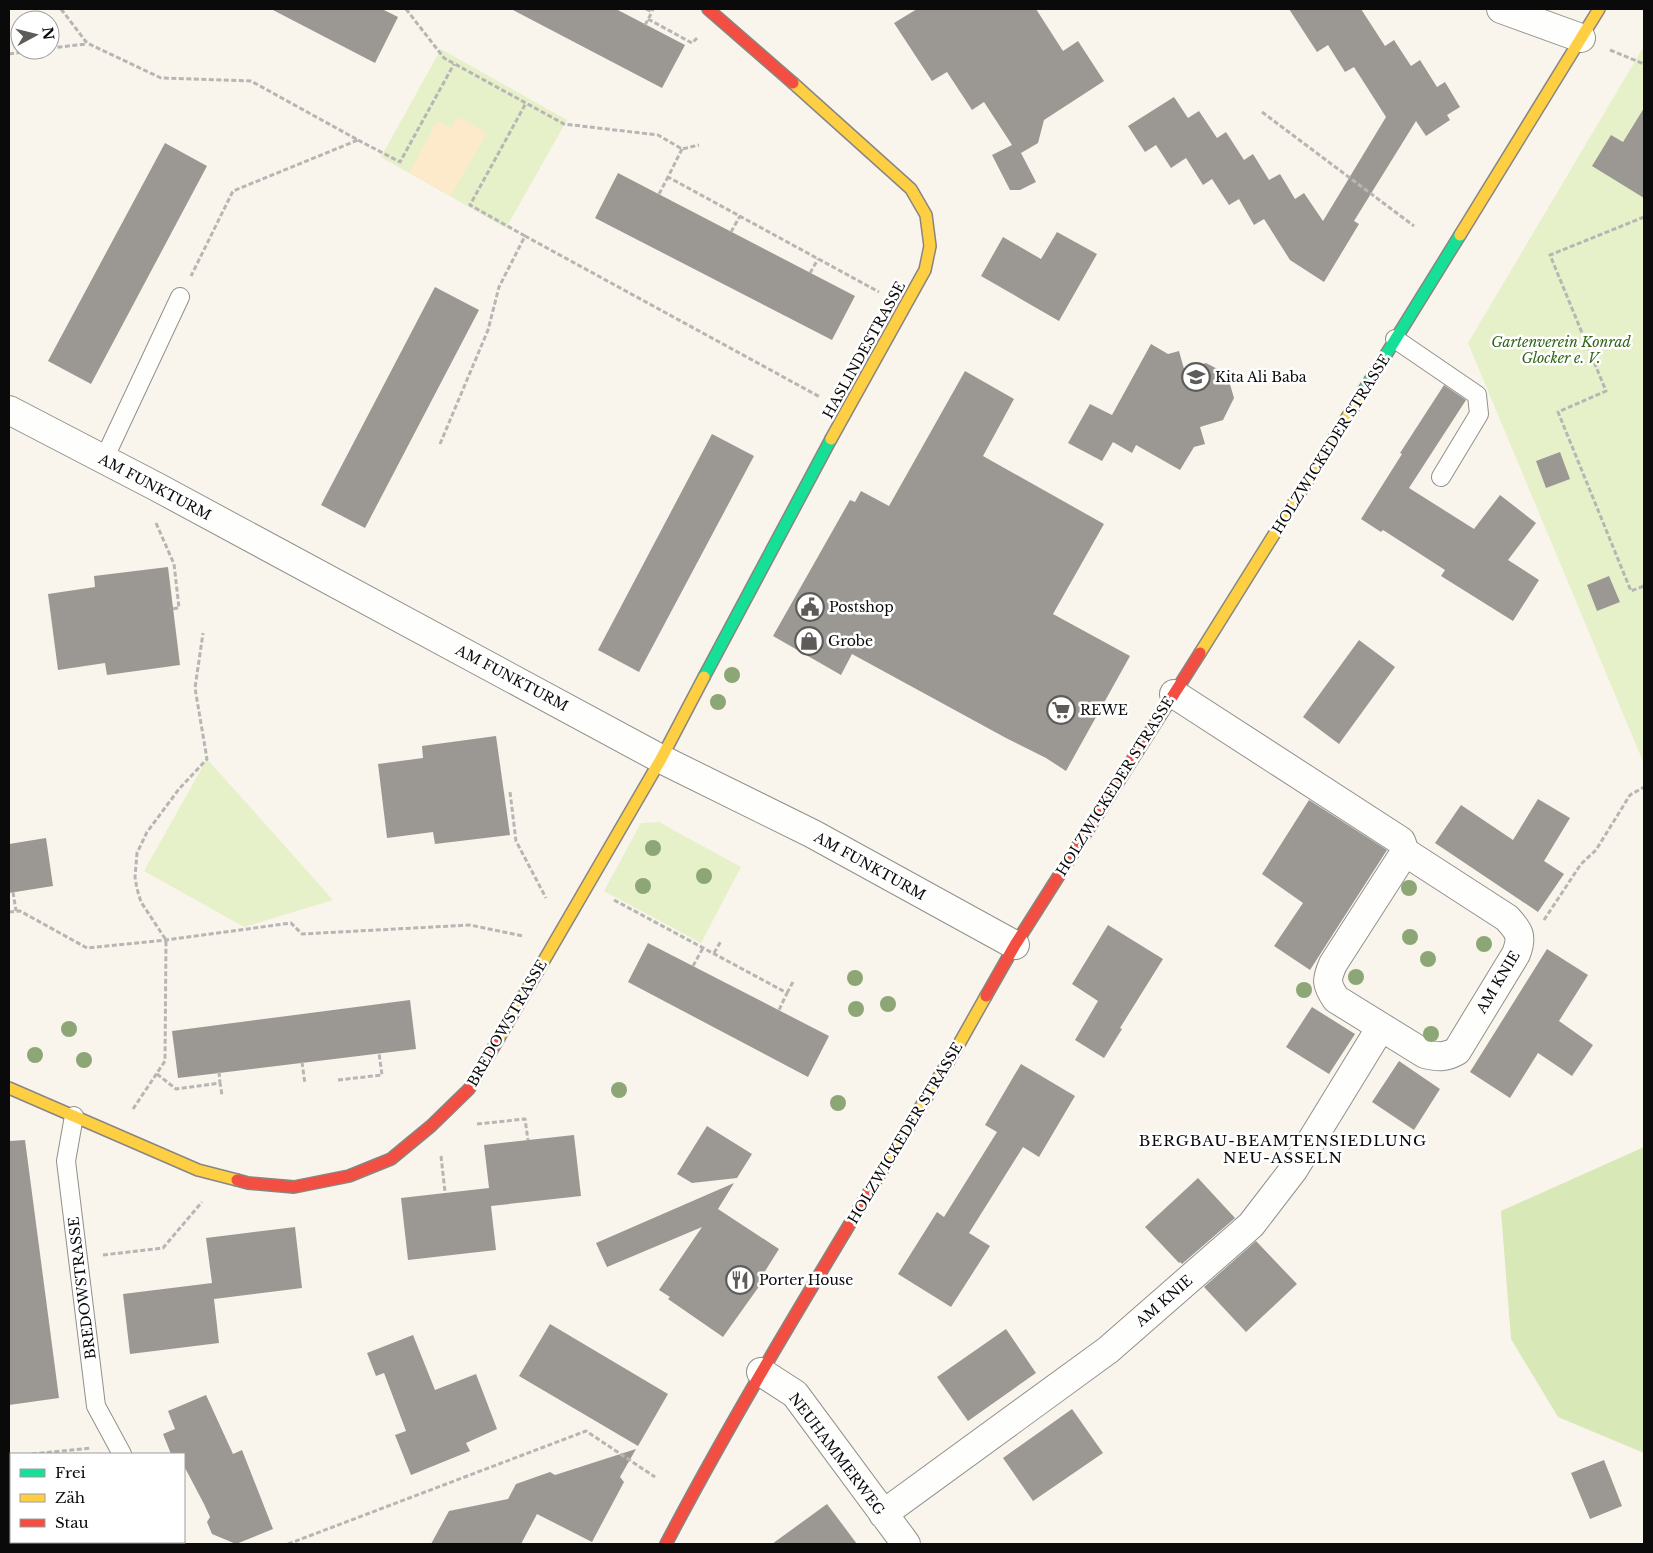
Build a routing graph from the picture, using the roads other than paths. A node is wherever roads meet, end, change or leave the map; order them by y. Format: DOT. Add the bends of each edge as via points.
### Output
graph roads {
  1 [pos="708,9"];
  2 [pos="1501,9"];
  3 [pos="1599,9"];
  4 [pos="1581,38"];
  5 [pos="180,297"];
  6 [pos="1395,339"];
  7 [pos="9,410"];
  8 [pos="104,459"];
  9 [pos="1441,477"];
  10 [pos="1174,694"];
  11 [pos="661,759"];
  12 [pos="1405,852"];
  13 [pos="1015,945"];
  14 [pos="1381,1027"];
  15 [pos="9,1088"];
  16 [pos="74,1116"];
  17 [pos="761,1372"];
  18 [pos="119,1450"];
  19 [pos="883,1514"];
  20 [pos="666,1544"];
  21 [pos="906,1544"];
  1 -- 11 [label="street, HASLINDESTRASSE" via="910,189 926,215 930,246 926,270 797,501"];
  2 -- 4 [label="street"];
  3 -- 4 [label="street, HOLZWICKEDER STRASSE"];
  4 -- 6 [label="street, HOLZWICKEDER STRASSE"];
  5 -- 8 [label="lane"];
  6 -- 9 [label="lane" via="1477,395 1480,414"];
  6 -- 10 [label="street, HOLZWICKEDER STRASSE"];
  7 -- 8 [label="street, AM FUNKTURM"];
  8 -- 11 [label="street, AM FUNKTURM"];
  10 -- 12 [label="street, AM KNIE" via="1401,841"];
  10 -- 13 [label="street, HOLZWICKEDER STRASSE"];
  11 -- 13 [label="street, AM FUNKTURM" via="813,834"];
  11 -- 16 [label="street, BREDOWSTRASSE" via="469,1089 432,1126 391,1159 349,1176 294,1187 248,1183 198,1170"];
  12 -- 14 [label="street, AM KNIE" via="1327,976 1328,988 1336,999"];
  12 -- 14 [label="street, AM KNIE" via="1507,918 1516,928 1520,944 1457,1051 1439,1058 1425,1054"];
  13 -- 17 [label="street, HOLZWICKEDER STRASSE"];
  14 -- 19 [label="street, AM KNIE" via="1294,1169 1251,1225 1108,1350"];
  15 -- 16 [label="street, BREDOWSTRASSE"];
  16 -- 18 [label="lane, BREDOWSTRASSE" via="66,1161 96,1406"];
  17 -- 19 [label="street, NEUHAMMERWEG" via="795,1394"];
  17 -- 20 [label="street, HOLZWICKEDER STRASSE"];
  19 -- 21 [label="street, NEUHAMMERWEG"];
}
